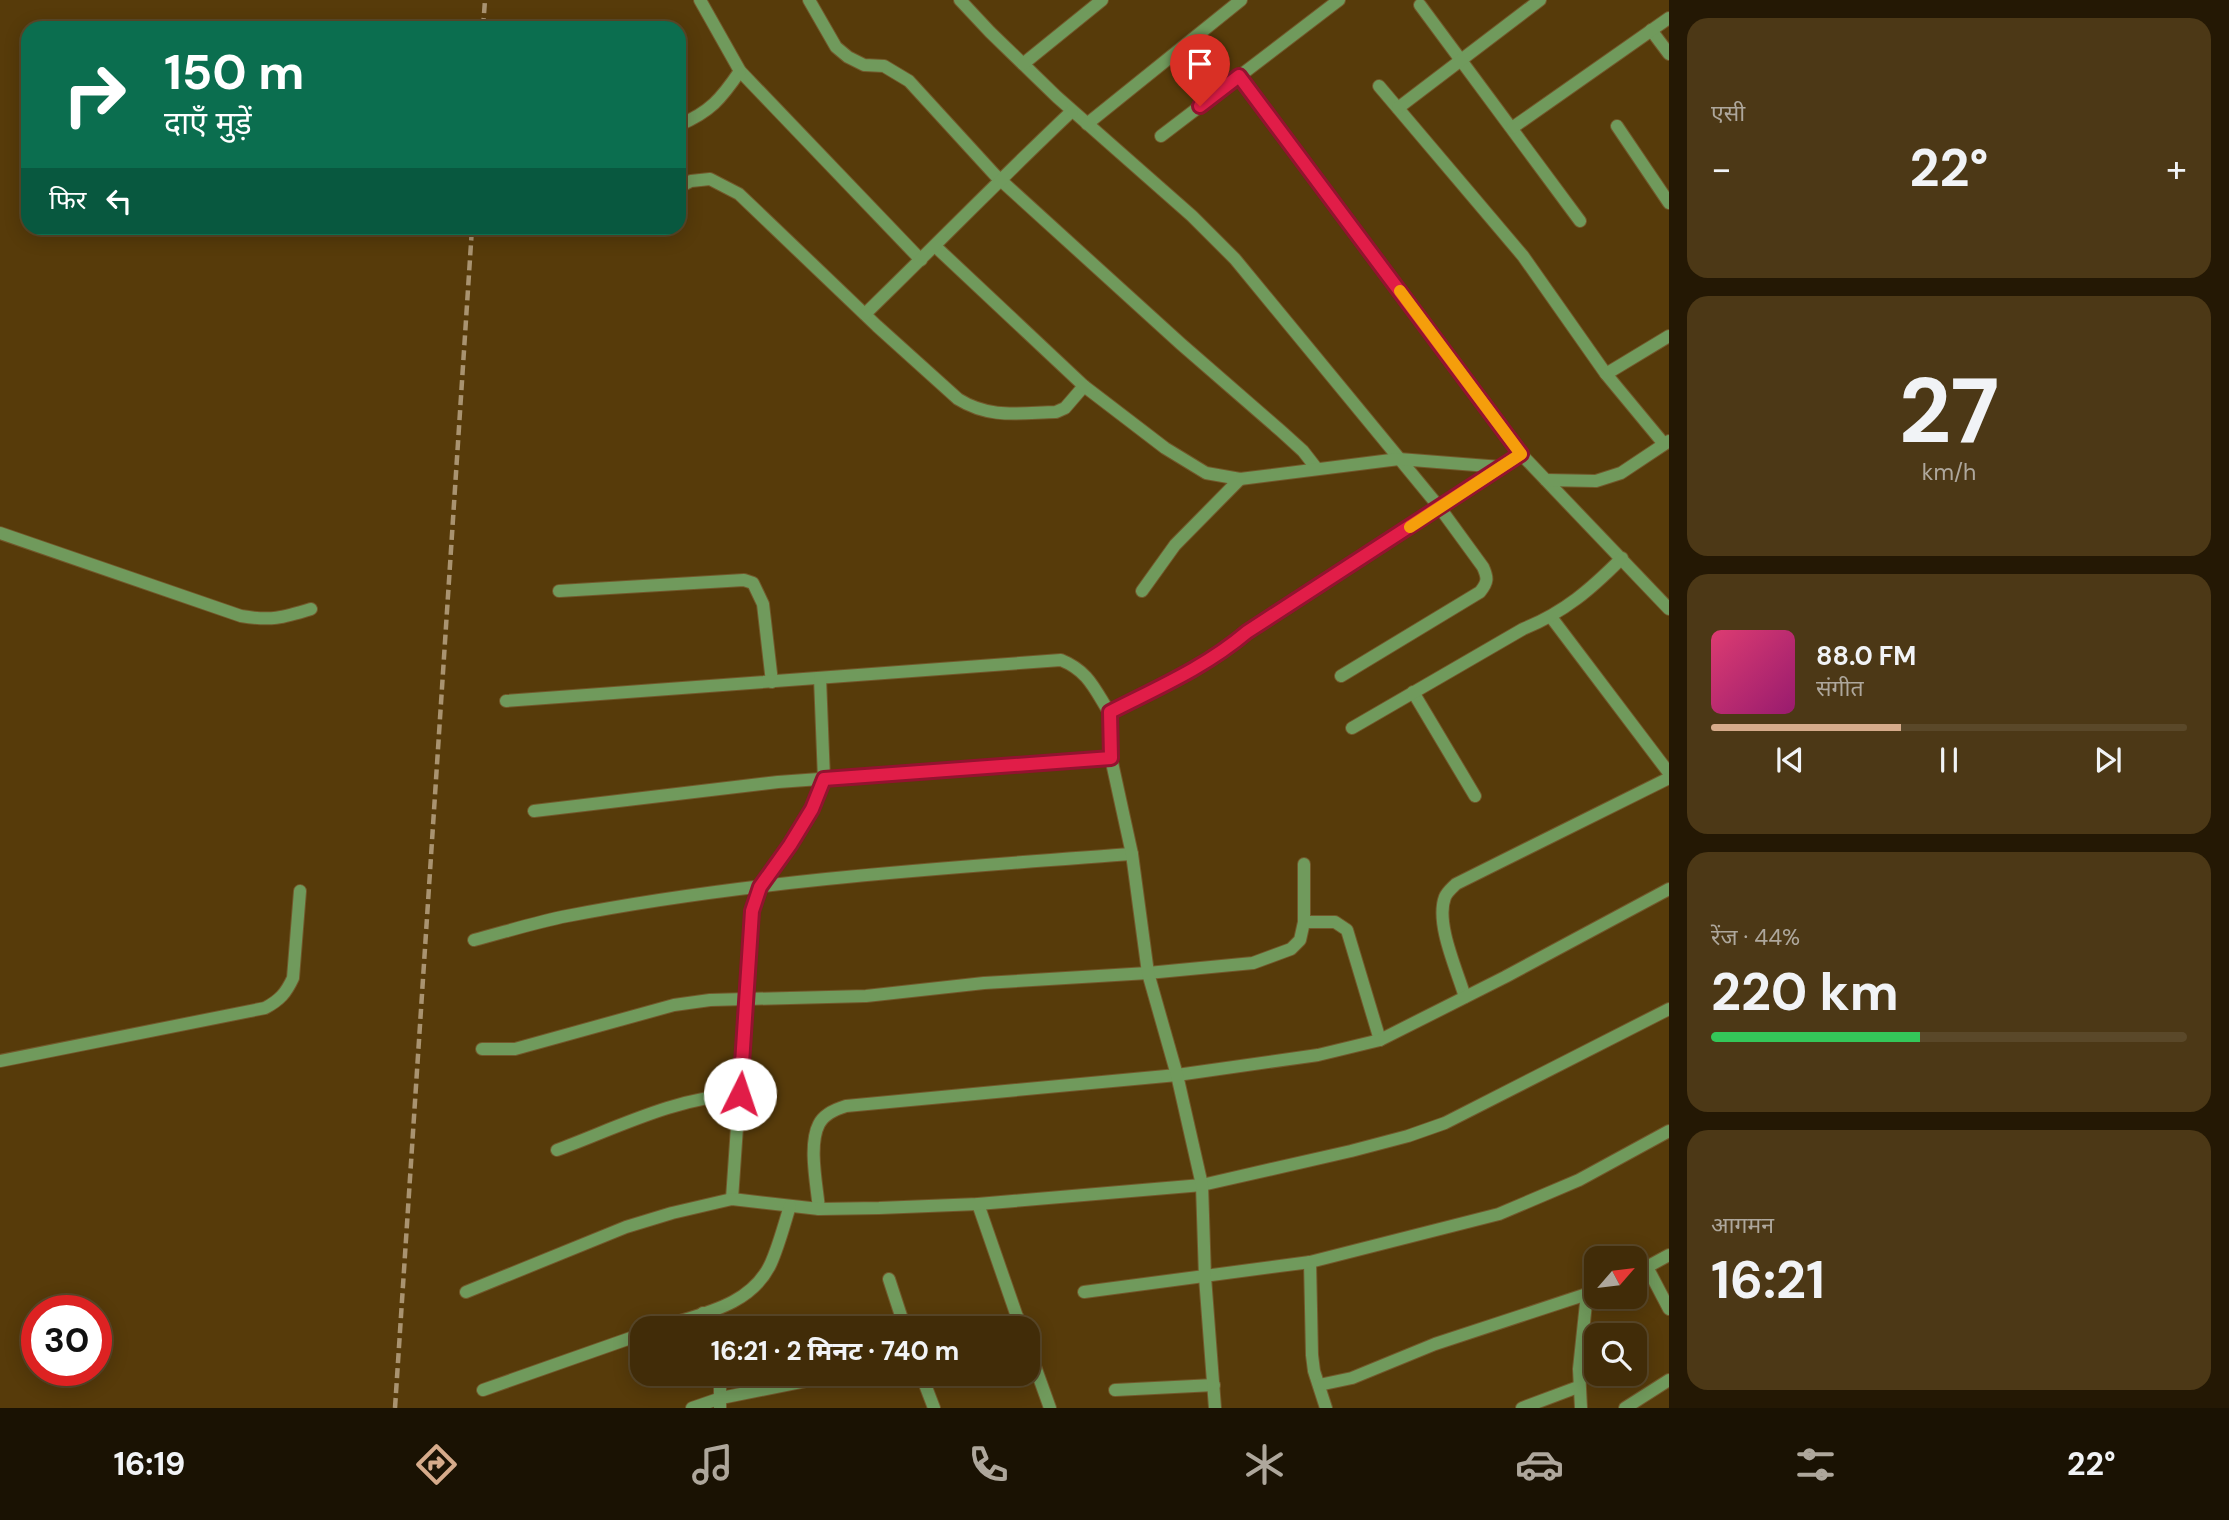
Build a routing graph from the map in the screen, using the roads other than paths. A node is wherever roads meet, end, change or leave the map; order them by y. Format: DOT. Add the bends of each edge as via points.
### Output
graph roads {
  1 [pos="700,0"];
  2 [pos="809,0"];
  3 [pos="960,0"];
  4 [pos="1102,0"];
  5 [pos="1241,0"];
  6 [pos="1339,0"];
  7 [pos="1540,0"];
  8 [pos="1420,5"];
  9 [pos="1669,18"];
  10 [pos="1651,30"];
  11 [pos="1669,54"];
  12 [pos="1461,60"];
  13 [pos="1023,64"];
  14 [pos="740,71"];
  15 [pos="1239,76"];
  16 [pos="1379,86"];
  17 [pos="1398,108"];
  18 [pos="1072,111"];
  19 [pos="686,122"];
  20 [pos="1087,124"];
  21 [pos="1617,126"];
  22 [pos="1512,128"];
  23 [pos="1161,136"];
  24 [pos="999,180"];
  25 [pos="686,184"];
  26 [pos="1669,203"];
  27 [pos="1580,221"];
  28 [pos="936,247"];
  29 [pos="921,260"];
  30 [pos="865,314"];
  31 [pos="1669,336"];
  32 [pos="1606,374"];
  33 [pos="1084,386"];
  34 [pos="1667,443"];
  35 [pos="1521,454"];
  36 [pos="1399,458"];
  37 [pos="1501,467"];
  38 [pos="1317,468"];
  39 [pos="1240,479"];
  40 [pos="1546,480"];
  41 [pos="1440,508"];
  42 [pos="0,533"];
  43 [pos="1622,558"];
  44 [pos="559,591"];
  45 [pos="1142,591"];
  46 [pos="311,608"];
  47 [pos="1669,609"];
  48 [pos="1551,617"];
  49 [pos="1341,676"];
  50 [pos="820,678"];
  51 [pos="772,681"];
  52 [pos="1413,692"];
  53 [pos="506,701"];
  54 [pos="1110,712"];
  55 [pos="1352,728"];
  56 [pos="1111,758"];
  57 [pos="1669,773"];
  58 [pos="1669,778"];
  59 [pos="824,779"];
  60 [pos="1475,796"];
  61 [pos="534,811"];
  62 [pos="1132,855"];
  63 [pos="1304,864"];
  64 [pos="760,887"];
  65 [pos="1669,889"];
  66 [pos="300,891"];
  67 [pos="1304,922"];
  68 [pos="474,940"];
  69 [pos="1148,973"];
  70 [pos="1465,997"];
  71 [pos="747,999"];
  72 [pos="1669,1009"];
  73 [pos="1380,1040"];
  74 [pos="482,1049"];
  75 [pos="0,1061"];
  76 [pos="1177,1075"];
  77 [pos="740,1094"];
  78 [pos="1669,1131"];
  79 [pos="557,1150"];
  80 [pos="1202,1185"];
  81 [pos="732,1199"];
  82 [pos="978,1204"];
  83 [pos="790,1206"];
  84 [pos="820,1209"];
  85 [pos="1669,1255"];
  86 [pos="1310,1262"];
  87 [pos="1647,1267"];
  88 [pos="1205,1277"];
  89 [pos="889,1279"];
  90 [pos="466,1292"];
  91 [pos="1084,1292"];
  92 [pos="1584,1295"];
  93 [pos="1589,1309"];
  94 [pos="1669,1309"];
  95 [pos="703,1313"];
  96 [pos="694,1316"];
  97 [pos="704,1316"];
  98 [pos="901,1316"];
  99 [pos="1018,1316"];
  100 [pos="630,1338"];
  101 [pos="1040,1380"];
  102 [pos="1669,1380"];
  103 [pos="1214,1385"];
  104 [pos="1319,1385"];
  105 [pos="791,1386"];
  106 [pos="926,1386"];
  107 [pos="1578,1387"];
  108 [pos="483,1390"];
  109 [pos="1115,1390"];
  110 [pos="721,1403"];
  111 [pos="692,1408"];
  112 [pos="934,1408"];
  113 [pos="1050,1408"];
  114 [pos="1215,1408"];
  115 [pos="1326,1408"];
  116 [pos="1522,1408"];
  117 [pos="1581,1408"];
  118 [pos="1625,1408"];
  1 -- 14 [label="street"];
  2 -- 24 [label="street" via="836,47 864,65 884,66 909,81"];
  3 -- 13 [label="street"];
  4 -- 13 [label="street"];
  5 -- 20 [label="street"];
  6 -- 15 [label="street"];
  7 -- 12 [label="street"];
  8 -- 12 [label="street"];
  9 -- 10 [label="street"];
  10 -- 11 [label="street"];
  10 -- 22 [label="street"];
  12 -- 17 [label="street"];
  12 -- 22 [label="street"];
  13 -- 18 [label="street"];
  14 -- 19 [label="street" via="721,99"];
  14 -- 29 [label="street"];
  15 -- 23 [label="street"];
  15 -- 35 [label="street"];
  16 -- 17 [label="street"];
  17 -- 32 [label="street" via="1523,256"];
  18 -- 20 [label="street"];
  18 -- 24 [label="street"];
  20 -- 36 [label="street" via="1235,258"];
  21 -- 26 [label="street"];
  22 -- 27 [label="street"];
  24 -- 28 [label="street"];
  24 -- 38 [label="street"];
  25 -- 30 [label="street" via="710,179 739,194"];
  28 -- 29 [label="street"];
  28 -- 33 [label="street"];
  29 -- 30 [label="street"];
  30 -- 33 [label="street" via="973,409 1056,412"];
  31 -- 32 [label="street"];
  32 -- 34 [label="street"];
  33 -- 39 [label="street" via="1206,473"];
  34 -- 40 [label="street" via="1621,473 1596,481"];
  35 -- 37 [label="street"];
  35 -- 40 [label="street"];
  36 -- 37 [label="street"];
  36 -- 38 [label="street"];
  36 -- 41 [label="street"];
  37 -- 41 [label="street"];
  38 -- 39 [label="street"];
  39 -- 45 [label="street" via="1175,545"];
  40 -- 43 [label="street"];
  41 -- 49 [label="street" via="1483,567 1487,584 1480,593"];
  41 -- 54 [label="street" via="1213,658"];
  42 -- 46 [label="street" via="241,616 266,620"];
  43 -- 47 [label="street"];
  43 -- 48 [label="street" via="1588,592"];
  44 -- 51 [label="street" via="753,583 763,604"];
  48 -- 52 [label="street"];
  48 -- 57 [label="street"];
  50 -- 51 [label="street"];
  50 -- 54 [label="street" via="1061,660 1077,667"];
  50 -- 59 [label="street"];
  51 -- 53 [label="street"];
  52 -- 55 [label="street"];
  52 -- 60 [label="street"];
  54 -- 56 [label="street"];
  56 -- 59 [label="street"];
  56 -- 62 [label="street"];
  58 -- 70 [label="street" via="1456,884 1446,894 1444,926"];
  59 -- 61 [label="street"];
  59 -- 64 [label="street" via="807,818"];
  62 -- 64 [label="street" via="823,878"];
  62 -- 69 [label="street"];
  63 -- 67 [label="street"];
  64 -- 68 [label="street" via="565,917"];
  64 -- 71 [label="street" via="752,911"];
  65 -- 70 [label="street"];
  66 -- 75 [label="street" via="293,978 279,1000 265,1008"];
  67 -- 69 [label="street" via="1300,940 1291,949 1253,963"];
  67 -- 73 [label="street" via="1335,922 1347,930"];
  69 -- 71 [label="street" via="866,996"];
  69 -- 76 [label="street"];
  70 -- 73 [label="street"];
  71 -- 74 [label="street" via="674,1006 543,1043"];
  71 -- 77 [label="street"];
  72 -- 80 [label="street" via="1445,1123"];
  73 -- 76 [label="street" via="1318,1055"];
  76 -- 80 [label="street"];
  76 -- 84 [label="street" via="846,1106 819,1122 813,1141"];
  77 -- 79 [label="street" via="677,1105"];
  77 -- 81 [label="street"];
  78 -- 86 [label="street" via="1602,1169 1499,1214"];
  80 -- 82 [label="street"];
  80 -- 88 [label="street"];
  81 -- 83 [label="street"];
  81 -- 90 [label="street" via="626,1227"];
  82 -- 84 [label="street"];
  82 -- 99 [label="street"];
  83 -- 84 [label="street"];
  83 -- 95 [label="street" via="772,1263 760,1283 728,1304"];
  85 -- 87 [label="street"];
  86 -- 88 [label="street"];
  86 -- 104 [label="street" via="1312,1355"];
  87 -- 94 [label="street"];
  88 -- 91 [label="street"];
  88 -- 103 [label="street"];
  89 -- 98 [label="street"];
  92 -- 104 [label="street" via="1434,1343 1352,1378"];
  93 -- 107 [label="street"];
  95 -- 96 [label="street"];
  95 -- 97 [label="street"];
  100 -- 108 [label="street"];
  101 -- 113 [label="street"];
  102 -- 118 [label="street"];
  103 -- 109 [label="street"];
  103 -- 114 [label="street"];
  104 -- 115 [label="street"];
  105 -- 110 [label="street"];
  106 -- 112 [label="street"];
  107 -- 116 [label="street"];
  107 -- 117 [label="street"];
  110 -- 111 [label="street"];
}
